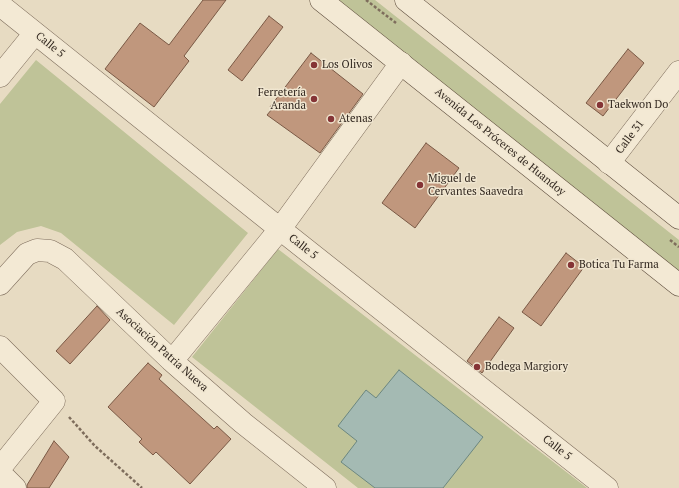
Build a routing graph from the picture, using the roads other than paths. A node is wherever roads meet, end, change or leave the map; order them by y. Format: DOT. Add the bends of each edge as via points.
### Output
graph roads {
  1 [pos="321,0"];
  2 [pos="406,0"];
  3 [pos="0,5"];
  4 [pos="35,33"];
  5 [pos="401,63"];
  6 [pos="679,72"];
  7 [pos="0,76"];
  8 [pos="609,163"];
  9 [pos="679,218"];
  10 [pos="280,229"];
  11 [pos="0,284"];
  12 [pos="679,285"];
  13 [pos="0,347"];
  14 [pos="172,361"];
  15 [pos="0,468"];
  16 [pos="0,473"];
  17 [pos="15,488"];
  18 [pos="325,488"];
  19 [pos="607,488"];
  1 -- 5 [label="street, Avenida Los Próceres de Huandoy"];
  2 -- 8 [label="street"];
  3 -- 4 [label="street, Calle 5"];
  4 -- 7 [label="street"];
  4 -- 10 [label="street, Calle 5"];
  5 -- 10 [label="street"];
  5 -- 12 [label="street, Avenida Los Próceres de Huandoy"];
  6 -- 8 [label="street, Calle 31"];
  8 -- 9 [label="street"];
  10 -- 14 [label="street"];
  10 -- 19 [label="street, Calle 5"];
  11 -- 14 [label="street, Asociación Patria Nueva" via="28,254 37,250 50,251 65,259"];
  13 -- 15 [label="street" via="54,401"];
  14 -- 18 [label="street, Asociación Patria Nueva"];
  16 -- 17 [label="street"];
}
